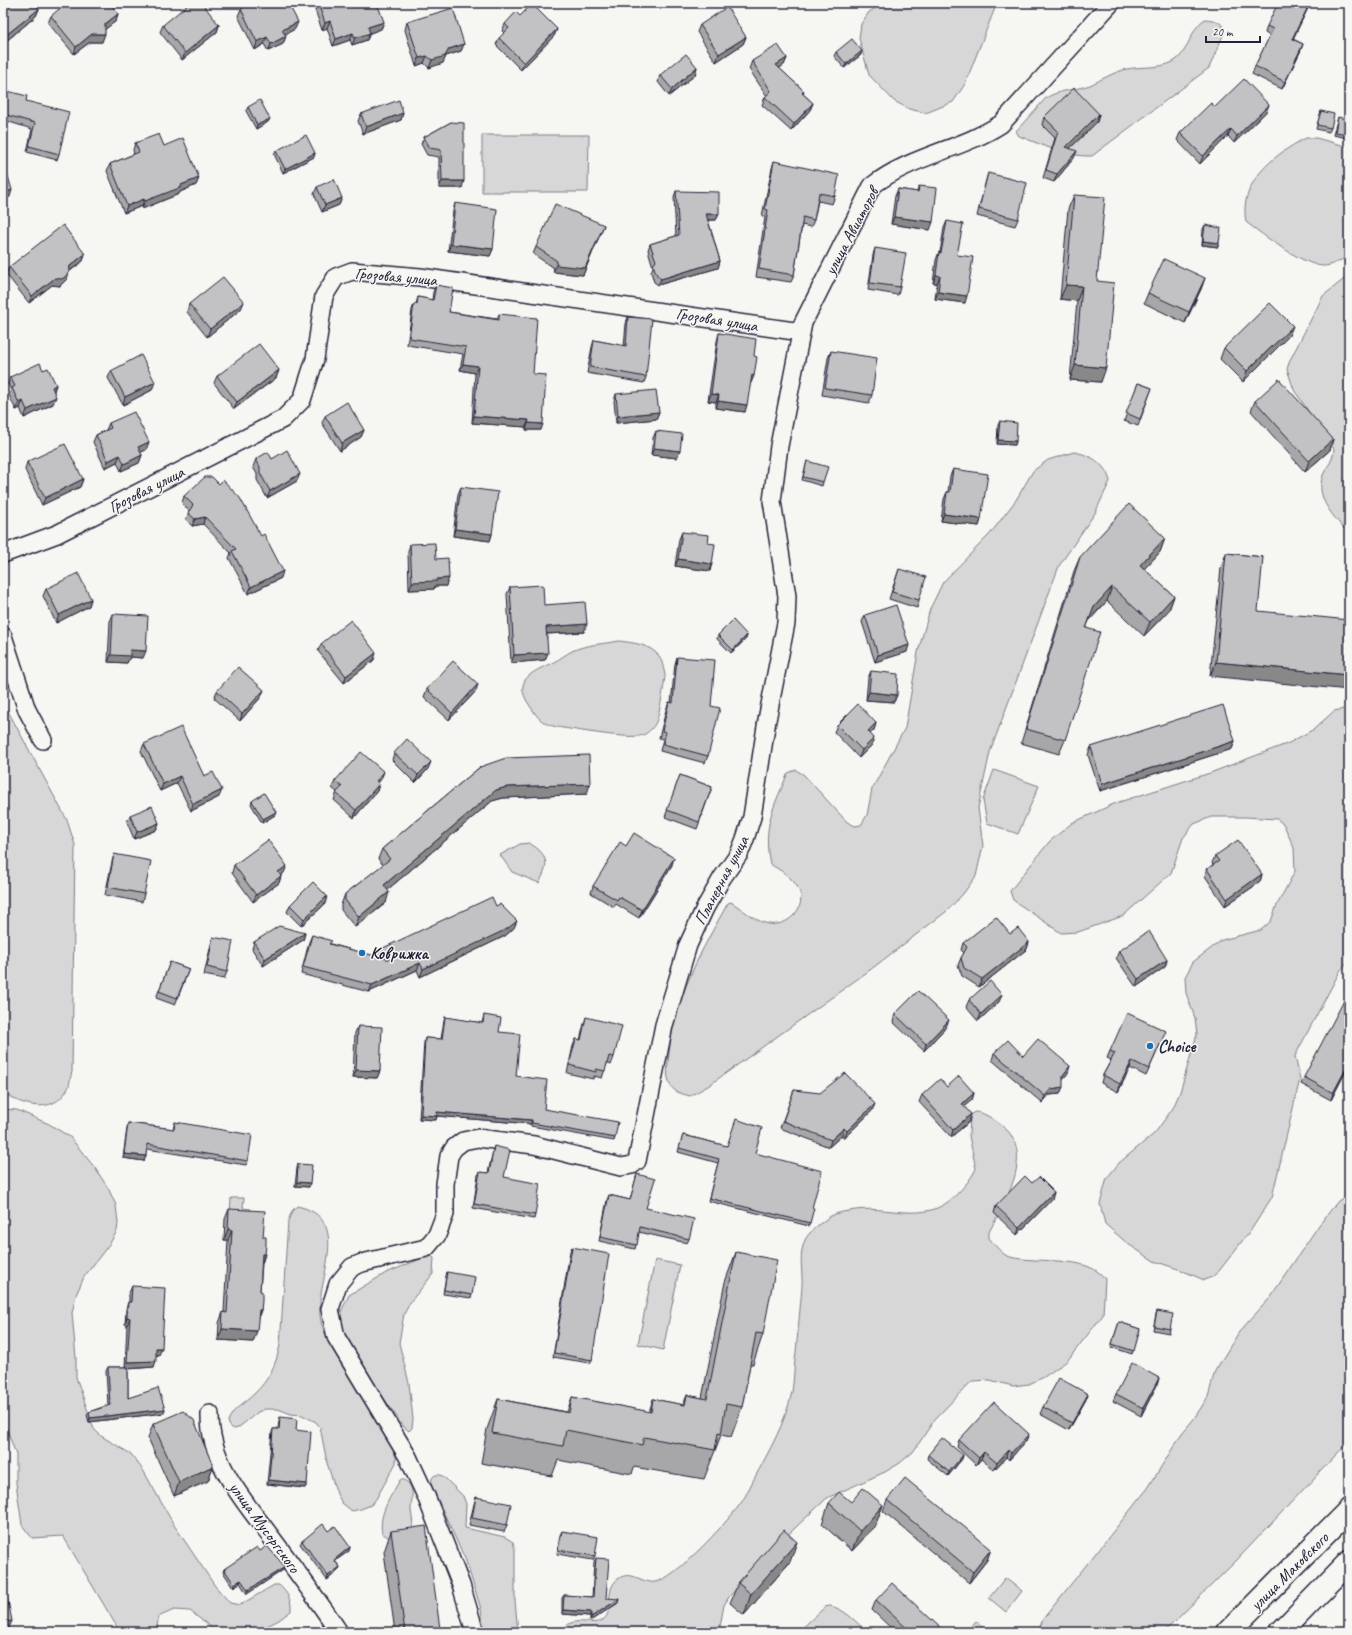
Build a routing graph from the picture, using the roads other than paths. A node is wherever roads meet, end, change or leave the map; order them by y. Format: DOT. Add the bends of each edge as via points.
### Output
graph roads {
  1 [pos="1111,3"];
  2 [pos="801,332"];
  3 [pos="772,500"];
  4 [pos="3,554"];
  5 [pos="3,636"];
  6 [pos="43,740"];
  7 [pos="210,1414"];
  8 [pos="1349,1510"];
  9 [pos="1349,1562"];
  10 [pos="340,1632"];
  11 [pos="476,1632"];
  12 [pos="1228,1632"];
  13 [pos="1281,1632"];
  1 -- 2 [label="street, улица Авиаторов" via="1001,124 982,136 942,150 888,174 872,186 803,323"];
  2 -- 3 [label="street, улица Авиаторов" via="779,446"];
  2 -- 4 [label="street, Грозовая улица" via="420,277 352,271 340,274 324,296 315,359 302,400 283,419 58,534"];
  3 -- 11 [label="street, Планерная улица" via="787,596 786,623 752,817 739,854 705,908 688,945 664,1025 637,1161 621,1167 534,1145 478,1138 463,1141 449,1156 445,1184 445,1214 443,1224 433,1241 426,1248 352,1267 338,1284 330,1308 336,1337 414,1470 459,1578"];
  5 -- 6 [label="street" via="27,710"];
  7 -- 10 [label="street, улица Мусоргского" via="210,1426 217,1451 234,1490"];
  8 -- 12 [label="highway, улица Маковского"];
  9 -- 13 [label="highway"];
}
